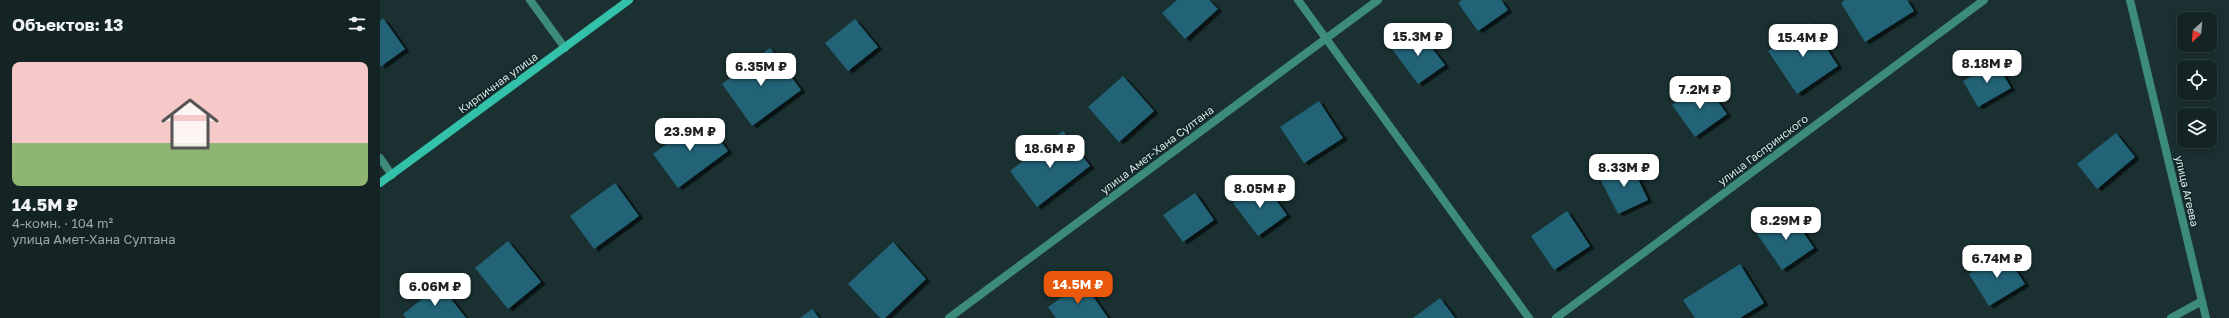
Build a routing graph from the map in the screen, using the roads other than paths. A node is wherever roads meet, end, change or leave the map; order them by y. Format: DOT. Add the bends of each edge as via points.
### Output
graph roads {
  1 [pos="530,0"];
  2 [pos="629,0"];
  3 [pos="1298,0"];
  4 [pos="1378,0"];
  5 [pos="1984,0"];
  6 [pos="2130,0"];
  7 [pos="1326,39"];
  8 [pos="565,48"];
  9 [pos="380,158"];
  10 [pos="392,175"];
  11 [pos="380,183"];
  12 [pos="2202,301"];
  13 [pos="949,318"];
  14 [pos="1530,318"];
  15 [pos="1556,318"];
  16 [pos="2171,318"];
  17 [pos="2206,318"];
  1 -- 8 [label="street"];
  2 -- 8 [label="main road, Кирпичная улица"];
  3 -- 7 [label="street"];
  4 -- 7 [label="street, улица Амет-Хана Султана"];
  5 -- 15 [label="street, улица Гаспринского"];
  6 -- 12 [label="street, улица Агеева"];
  7 -- 13 [label="street, улица Амет-Хана Султана"];
  7 -- 14 [label="street"];
  8 -- 10 [label="main road, Кирпичная улица"];
  9 -- 10 [label="street"];
  10 -- 11 [label="main road, Кирпичная улица"];
  12 -- 16 [label="street"];
  12 -- 17 [label="street, улица Агеева"];
}
